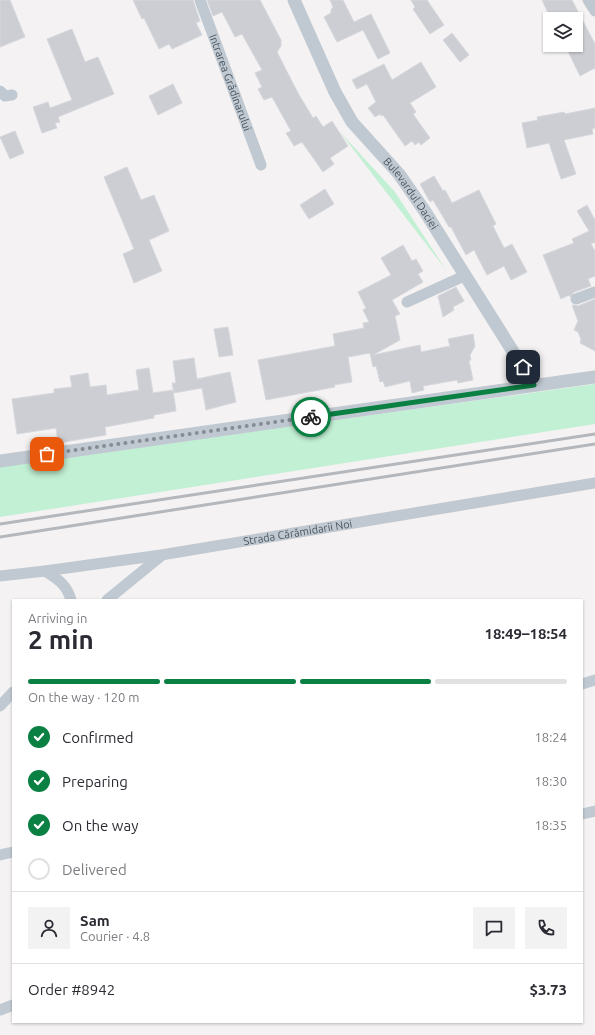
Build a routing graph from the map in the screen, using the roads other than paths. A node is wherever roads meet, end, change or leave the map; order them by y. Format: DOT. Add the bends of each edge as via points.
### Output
graph roads {
  1 [pos="200,0"];
  2 [pos="294,0"];
  3 [pos="0,91"];
  4 [pos="12,95"];
  5 [pos="262,165"];
  6 [pos="464,276"];
  7 [pos="595,292"];
  8 [pos="576,299"];
  9 [pos="407,302"];
  10 [pos="595,377"];
  11 [pos="534,385"];
  12 [pos="0,461"];
  13 [pos="595,483"];
  14 [pos="161,555"];
  15 [pos="45,571"];
  16 [pos="0,576"];
  17 [pos="72,599"];
  18 [pos="108,599"];
  19 [pos="595,680"];
  20 [pos="583,684"];
  21 [pos="12,693"];
  22 [pos="0,706"];
  23 [pos="595,811"];
  24 [pos="583,814"];
  25 [pos="12,852"];
  26 [pos="0,856"];
  27 [pos="12,1005"];
  28 [pos="0,1010"];
  1 -- 5 [label="street, Intrarea Grădinarului"];
  2 -- 6 [label="street, Bulevardul Daciei" via="335,92 352,122 399,174"];
  3 -- 4 [label="street" via="5,96"];
  6 -- 9 [label="street"];
  6 -- 11 [label="street, Bulevardul Daciei"];
  7 -- 8 [label="street"];
  10 -- 11 [label="street"];
  11 -- 12 [label="street"];
  13 -- 14 [label="street, Strada Cărămidarii Noi"];
  14 -- 15 [label="street, Strada Cărămidarii Noi"];
  14 -- 18 [label="street"];
  15 -- 16 [label="street, Strada Cărămidarii Noi"];
  15 -- 17 [label="street" via="61,582"];
  19 -- 20 [label="street"];
  21 -- 22 [label="street"];
  23 -- 24 [label="street"];
  25 -- 26 [label="street"];
  27 -- 28 [label="street"];
}
